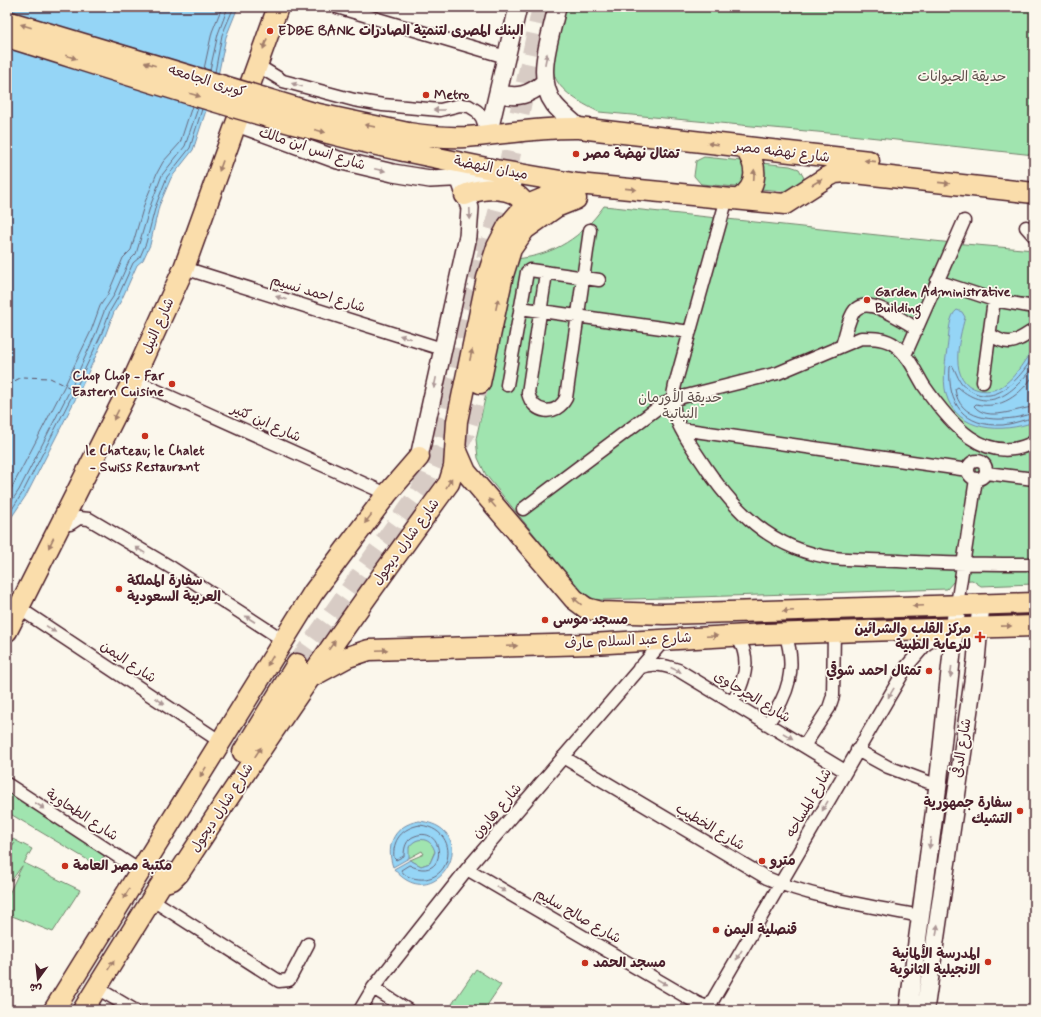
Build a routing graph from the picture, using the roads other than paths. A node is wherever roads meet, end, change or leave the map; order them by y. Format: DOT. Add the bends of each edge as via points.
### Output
graph roads {
  1 [pos="278,7"];
  2 [pos="337,7"];
  3 [pos="518,7"];
  4 [pos="557,7"];
  5 [pos="7,21"];
  6 [pos="7,37"];
  7 [pos="506,57"];
  8 [pos="257,64"];
  9 [pos="545,82"];
  10 [pos="498,93"];
  11 [pos="237,123"];
  12 [pos="579,128"];
  13 [pos="529,129"];
  14 [pos="488,135"];
  15 [pos="406,142"];
  16 [pos="744,148"];
  17 [pos="1034,178"];
  18 [pos="578,184"];
  19 [pos="462,186"];
  20 [pos="605,186"];
  21 [pos="1034,192"];
  22 [pos="733,199"];
  23 [pos="525,206"];
  24 [pos="964,221"];
  25 [pos="590,230"];
  26 [pos="184,268"];
  27 [pos="546,272"];
  28 [pos="583,278"];
  29 [pos="599,280"];
  30 [pos="937,281"];
  31 [pos="994,300"];
  32 [pos="1034,307"];
  33 [pos="520,308"];
  34 [pos="540,311"];
  35 [pos="578,316"];
  36 [pos="916,328"];
  37 [pos="1034,330"];
  38 [pos="690,332"];
  39 [pos="989,334"];
  40 [pos="842,345"];
  41 [pos="442,349"];
  42 [pos="905,355"];
  43 [pos="133,380"];
  44 [pos="983,382"];
  45 [pos="480,383"];
  46 [pos="507,385"];
  47 [pos="672,400"];
  48 [pos="681,430"];
  49 [pos="1034,442"];
  50 [pos="978,443"];
  51 [pos="455,446"];
  52 [pos="419,457"];
  53 [pos="977,474"];
  54 [pos="1034,479"];
  55 [pos="387,494"];
  56 [pos="523,509"];
  57 [pos="64,516"];
  58 [pos="1034,564"];
  59 [pos="963,565"];
  60 [pos="1034,603"];
  61 [pos="981,604"];
  62 [pos="957,605"];
  63 [pos="19,608"];
  64 [pos="664,614"];
  65 [pos="1034,626"];
  66 [pos="978,627"];
  67 [pos="956,628"];
  68 [pos="7,631"];
  69 [pos="834,631"];
  70 [pos="785,633"];
  71 [pos="736,635"];
  72 [pos="666,638"];
  73 [pos="283,640"];
  74 [pos="639,668"];
  75 [pos="303,671"];
  76 [pos="732,703"];
  77 [pos="768,724"];
  78 [pos="221,742"];
  79 [pos="804,746"];
  80 [pos="857,750"];
  81 [pos="563,757"];
  82 [pos="845,771"];
  83 [pos="928,782"];
  84 [pos="7,784"];
  85 [pos="467,869"];
  86 [pos="140,871"];
  87 [pos="780,884"];
  88 [pos="157,891"];
  89 [pos="920,916"];
  90 [pos="308,944"];
  91 [pos="97,988"];
  92 [pos="373,988"];
  93 [pos="710,1009"];
  94 [pos="54,1010"];
  95 [pos="82,1010"];
  96 [pos="134,1010"];
  97 [pos="360,1010"];
  98 [pos="408,1010"];
  99 [pos="908,1010"];
  100 [pos="925,1010"];
  1 -- 8 [label="main road, شارع النيل, one-way"];
  2 -- 7 [label="street"];
  3 -- 7 [label="street"];
  9 -- 4 [label="street, one-way" via="544,69"];
  15 -- 5 [label="main road, كوبرى الجامعه, one-way, bridge"];
  6 -- 15 [label="main road, كوبرى الجامعه, one-way, bridge" via="342,137"];
  7 -- 10 [label="street"];
  8 -- 11 [label="main road, شارع النيل"];
  14 -- 8 [label="street, one-way" via="482,118 469,106 440,110 354,100 283,81"];
  9 -- 10 [label="street" via="521,97"];
  9 -- 12 [label="street" via="554,104"];
  10 -- 14 [label="street"];
  11 -- 19 [label="street, شارع انس ابن مالك, one-way" via="338,160"];
  11 -- 26 [label="main road, شارع النيل, one-way"];
  12 -- 13 [label="main road, شارع نهضه مصر"];
  16 -- 12 [label="main road, شارع نهضه مصر, one-way"];
  13 -- 14 [label="main road, ميدان النهضة"];
  14 -- 15 [label="main road, ميدان النهضة"];
  15 -- 18 [label="main road, ميدان النهضة" via="496,170"];
  17 -- 16 [label="main road, شارع نهضه مصر, one-way"];
  22 -- 16 [label="main road, one-way" via="750,189 755,174 752,159"];
  18 -- 19 [label="street, شارع انس ابن مالك" via="541,185 478,178"];
  18 -- 20 [label="main road, شارع نهضه مصر"];
  18 -- 23 [label="main road, شارع شارل ديجول"];
  19 -- 23 [label="main road" via="472,191 483,189 507,192 518,196"];
  19 -- 41 [label="street, one-way" via="470,208 468,236"];
  20 -- 22 [label="main road, شارع نهضه مصر, one-way"];
  45 -- 20 [label="main road, one-way" via="511,249 525,229 556,207"];
  22 -- 21 [label="main road, شارع نهضه مصر, one-way" via="785,204 821,180 835,173 846,172"];
  22 -- 38 [label="street"];
  51 -- 23 [label="main road, شارع شارل ديجول, one-way" via="457,421 493,258 508,226"];
  24 -- 30 [label="street"];
  25 -- 28 [label="street"];
  41 -- 26 [label="street, شارع احمد نسيم, one-way"];
  26 -- 43 [label="main road, شارع النيل"];
  27 -- 28 [label="street"];
  27 -- 33 [label="street" via="526,272"];
  27 -- 34 [label="street"];
  28 -- 29 [label="street"];
  28 -- 35 [label="street"];
  30 -- 31 [label="street"];
  30 -- 36 [label="street"];
  31 -- 32 [label="street"];
  31 -- 39 [label="street"];
  33 -- 34 [label="street"];
  33 -- 46 [label="street"];
  34 -- 35 [label="street"];
  34 -- 35 [label="street" via="528,393 532,404 548,412 559,408 566,398"];
  35 -- 38 [label="street"];
  36 -- 40 [label="street" via="879,307 863,305 854,311"];
  36 -- 42 [label="street"];
  37 -- 39 [label="street" via="1009,343"];
  38 -- 47 [label="street"];
  39 -- 44 [label="street"];
  40 -- 42 [label="street" via="861,338 873,338 896,345"];
  40 -- 47 [label="street" via="772,375"];
  41 -- 52 [label="street, one-way"];
  42 -- 50 [label="street" via="943,410 959,429"];
  43 -- 55 [label="street, شارع ابن كثير"];
  43 -- 57 [label="main road, شارع النيل, one-way"];
  47 -- 48 [label="street" via="674,416"];
  47 -- 56 [label="street" via="654,410"];
  48 -- 53 [label="street"];
  48 -- 59 [label="street" via="728,498 753,523 783,542 834,558"];
  49 -- 50 [label="street" via="1011,450"];
  50 -- 53 [label="street" via="977,461 985,464"];
  64 -- 51 [label="main road, شارع عبد السلام عارف, one-way" via="601,612 580,604 466,472"];
  75 -- 51 [label="main road, شارع شارل ديجول, one-way" via="449,483 454,467"];
  52 -- 55 [label="main road"];
  53 -- 54 [label="street"];
  53 -- 59 [label="street"];
  55 -- 73 [label="main road, one-way" via="313,593"];
  57 -- 63 [label="main road, شارع النيل, one-way"];
  73 -- 57 [label="street, one-way" via="172,568 89,520 79,518 70,524"];
  58 -- 59 [label="street"];
  59 -- 62 [label="street"];
  60 -- 61 [label="main road, شارع عبد السلام عارف"];
  61 -- 62 [label="main road, شارع عبد السلام عارف"];
  61 -- 66 [label="street, شارع الدقى"];
  62 -- 64 [label="main road, شارع عبد السلام عارف, one-way"];
  62 -- 67 [label="street, شارع الدقى"];
  63 -- 68 [label="main road, شارع النيل"];
  63 -- 78 [label="street, شارع اليمن, one-way"];
  64 -- 72 [label="main road"];
  66 -- 65 [label="main road, شارع عبد السلام عارف, one-way"];
  66 -- 67 [label="main road, شارع عبد السلام عارف"];
  100 -- 66 [label="street, شارع الدقى, one-way" via="976,661"];
  67 -- 69 [label="main road, شارع عبد السلام عارف"];
  67 -- 80 [label="street, شارع المساحه, one-way" via="933,639 912,658"];
  67 -- 89 [label="street, شارع الدقى, one-way"];
  69 -- 70 [label="main road, شارع عبد السلام عارف"];
  69 -- 79 [label="street" via="833,696 829,708"];
  70 -- 71 [label="main road, شارع عبد السلام عارف"];
  70 -- 77 [label="street" via="791,650 791,670 782,702"];
  72 -- 71 [label="main road, شارع عبد السلام عارف, one-way"];
  71 -- 76 [label="street" via="744,652 744,675 742,686"];
  72 -- 74 [label="street, شارع هارون"];
  75 -- 72 [label="main road, شارع عبد السلام عارف, one-way" via="369,650 591,644"];
  73 -- 78 [label="main road, one-way"];
  74 -- 76 [label="street, شارع الجرجاوى, one-way" via="646,664 668,666"];
  74 -- 81 [label="street, شارع هارون"];
  88 -- 75 [label="main road, شارع شارل ديجول, one-way"];
  76 -- 77 [label="street, شارع الجرجاوى"];
  77 -- 79 [label="street, شارع الجرجاوى, one-way"];
  78 -- 86 [label="main road, one-way"];
  79 -- 82 [label="street, شارع الجرجاوى"];
  80 -- 82 [label="street, شارع المساحه"];
  80 -- 83 [label="street" via="894,769"];
  81 -- 85 [label="street, شارع هارون"];
  81 -- 87 [label="street, شارع الخطيب"];
  82 -- 87 [label="street, شارع المساحه, one-way"];
  84 -- 86 [label="street, شارع الطحاوية, one-way"];
  85 -- 92 [label="street, شارع هارون"];
  85 -- 93 [label="street, شارع صالح سليم, one-way"];
  86 -- 94 [label="main road, one-way"];
  87 -- 89 [label="street, شارع الخطيب"];
  87 -- 93 [label="street, شارع المساحه, one-way"];
  88 -- 90 [label="street" via="279,981 289,980"];
  91 -- 88 [label="main road, شارع شارل ديجول, one-way"];
  89 -- 99 [label="street, شارع الدقى"];
  91 -- 95 [label="main road, شارع شارل ديجول"];
  91 -- 96 [label="street"];
  92 -- 97 [label="street, شارع هارون"];
  92 -- 98 [label="street"];
}
